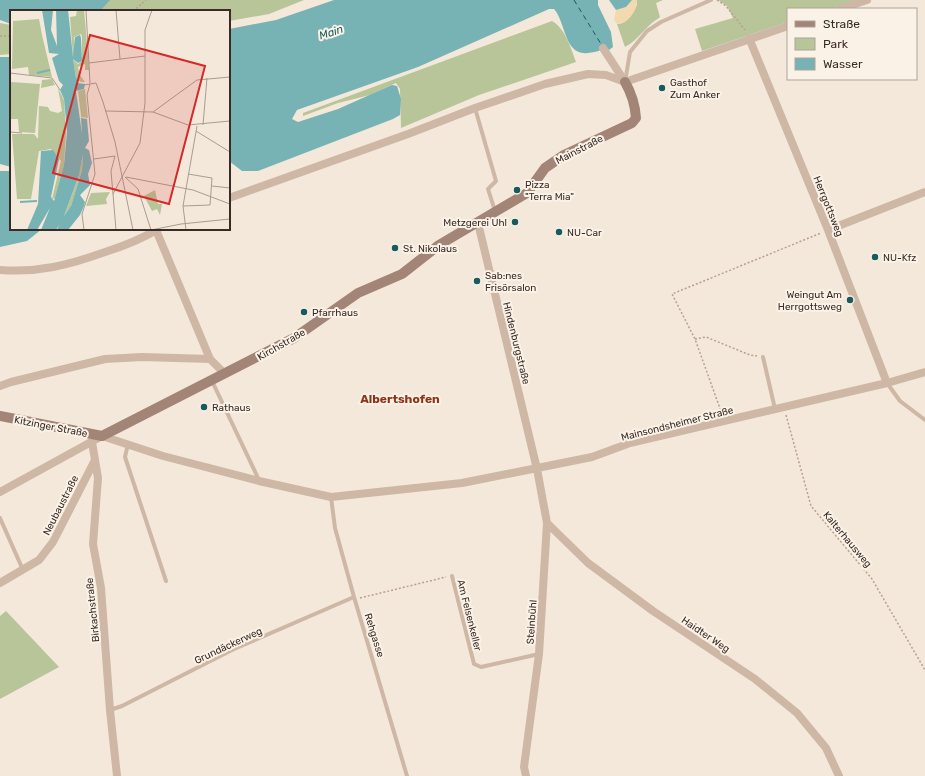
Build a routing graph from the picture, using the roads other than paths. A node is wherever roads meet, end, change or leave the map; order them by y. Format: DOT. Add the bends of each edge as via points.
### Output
graph roads {
  1 [pos="711,0"];
  2 [pos="867,0"];
  3 [pos="843,8"];
  4 [pos="787,26"];
  5 [pos="749,38"];
  6 [pos="603,48"];
  7 [pos="625,82"];
  8 [pos="475,108"];
  9 [pos="925,192"];
  10 [pos="230,198"];
  11 [pos="495,212"];
  12 [pos="478,223"];
  13 [pos="157,230"];
  14 [pos="828,230"];
  15 [pos="0,270"];
  16 [pos="763,357"];
  17 [pos="210,359"];
  18 [pos="925,372"];
  19 [pos="225,374"];
  20 [pos="212,381"];
  21 [pos="887,383"];
  22 [pos="0,386"];
  23 [pos="779,408"];
  24 [pos="0,416"];
  25 [pos="925,420"];
  26 [pos="102,436"];
  27 [pos="92,442"];
  28 [pos="128,444"];
  29 [pos="95,460"];
  30 [pos="537,469"];
  31 [pos="259,481"];
  32 [pos="0,492"];
  33 [pos="331,498"];
  34 [pos="0,518"];
  35 [pos="547,523"];
  36 [pos="23,570"];
  37 [pos="452,576"];
  38 [pos="166,580"];
  39 [pos="0,582"];
  40 [pos="354,597"];
  41 [pos="539,654"];
  42 [pos="110,710"];
  43 [pos="117,776"];
  44 [pos="407,776"];
  45 [pos="526,776"];
  46 [pos="839,776"];
  1 -- 7 [label="lane" via="661,22 647,32 630,52"];
  2 -- 3 [label="street"];
  4 -- 5 [label="street"];
  5 -- 7 [label="street"];
  5 -- 14 [label="street, Herrgottsweg"];
  6 -- 7 [label="street, Mainstraße"];
  7 -- 8 [label="street" via="606,75 588,74 545,84"];
  7 -- 11 [label="street, Mainstraße" via="636,106 636,118 632,123 564,155 545,168 527,193"];
  8 -- 10 [label="street"];
  8 -- 11 [label="lane" via="496,181 488,189"];
  9 -- 14 [label="street"];
  11 -- 12 [label="street, Mainstraße"];
  12 -- 19 [label="street, Kirchstraße" via="439,245 402,274 358,293 294,338"];
  12 -- 30 [label="street, Hindenburgstraße"];
  13 -- 15 [label="street" via="136,241 63,266 39,270"];
  13 -- 17 [label="street"];
  14 -- 21 [label="street, Herrgottsweg"];
  16 -- 23 [label="lane"];
  17 -- 19 [label="street"];
  17 -- 22 [label="street" via="105,359"];
  18 -- 21 [label="street, Mainsondsheimer Straße"];
  19 -- 20 [label="street, Kirchstraße"];
  20 -- 26 [label="street, Kirchstraße"];
  20 -- 31 [label="lane"];
  21 -- 23 [label="street, Mainsondsheimer Straße"];
  21 -- 25 [label="lane" via="900,401"];
  23 -- 30 [label="street, Mainsondsheimer Straße" via="630,443 592,457"];
  24 -- 26 [label="street, Kitzinger Straße"];
  26 -- 27 [label="street"];
  26 -- 28 [label="street"];
  27 -- 29 [label="street, Birkachstraße"];
  27 -- 32 [label="street"];
  28 -- 31 [label="street" via="163,456"];
  28 -- 38 [label="lane" via="125,457"];
  29 -- 36 [label="street, Neubaustraße" via="53,542 39,560"];
  29 -- 42 [label="street, Birkachstraße" via="98,478 93,544 101,588"];
  30 -- 33 [label="street" via="462,483"];
  30 -- 35 [label="street, Steinbühl"];
  31 -- 33 [label="street"];
  33 -- 40 [label="lane, Rehgasse" via="335,528"];
  34 -- 36 [label="lane"];
  35 -- 41 [label="street, Steinbühl"];
  35 -- 46 [label="street, Haidter Weg" via="588,563 653,611 755,679 797,713 826,748"];
  36 -- 39 [label="street, Neubaustraße"];
  37 -- 41 [label="lane, Am Felsenkeller" via="474,664 481,667"];
  40 -- 42 [label="lane, Grundäckerweg" via="234,649"];
  40 -- 44 [label="lane, Rehgasse"];
  41 -- 45 [label="street, Steinbühl" via="524,767"];
  42 -- 43 [label="street, Birkachstraße"];
}
